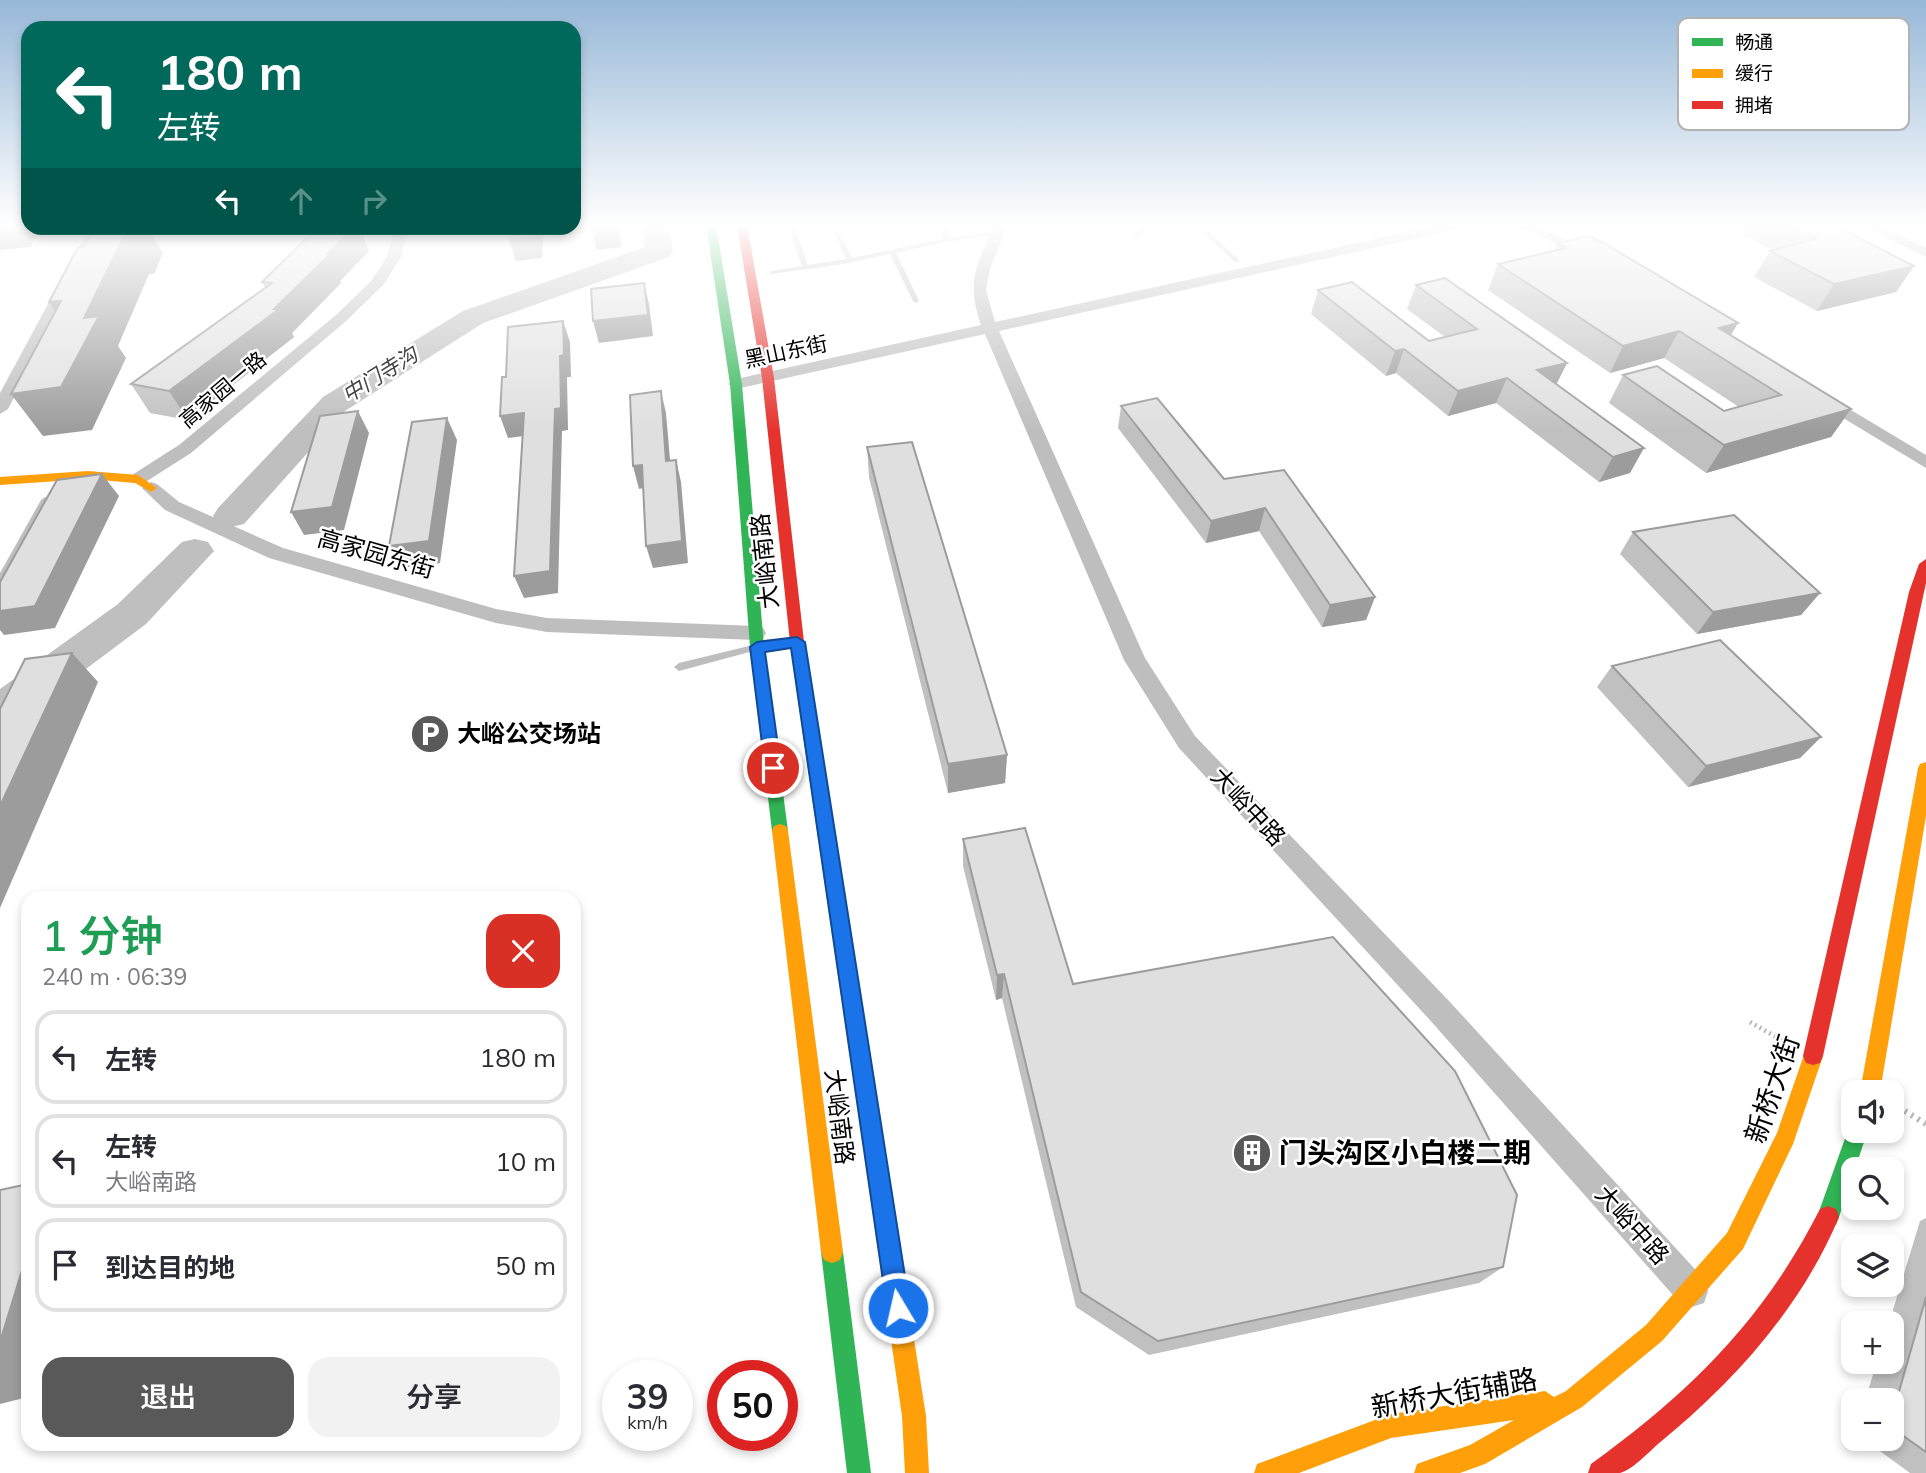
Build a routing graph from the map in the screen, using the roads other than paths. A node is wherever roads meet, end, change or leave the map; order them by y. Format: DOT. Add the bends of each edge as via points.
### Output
graph roads {
  1 [pos="61,294"];
  2 [pos="367,294"];
  3 [pos="722,294"];
  4 [pos="754,294"];
  5 [pos="912,294"];
  6 [pos="980,294"];
  7 [pos="1153,294"];
  8 [pos="916,301"];
  9 [pos="991,330"];
  10 [pos="768,378"];
  11 [pos="736,384"];
  12 [pos="1810,390"];
  13 [pos="0,410"];
  14 [pos="1926,463"];
  15 [pos="0,481"];
  16 [pos="144,483"];
  17 [pos="45,500"];
  18 [pos="1926,564"];
  19 [pos="0,581"];
  20 [pos="756,640"];
  21 [pos="797,642"];
  22 [pos="679,667"];
  23 [pos="1926,768"];
  24 [pos="1872,1080"];
  25 [pos="1854,1143"];
  26 [pos="1692,1291"];
  27 [pos="1574,1399"];
  28 [pos="859,1473"];
  29 [pos="917,1473"];
  30 [pos="1266,1473"];
  31 [pos="1426,1473"];
  32 [pos="1600,1473"];
  1 -- 13 [label="street"];
  2 -- 16 [label="street, 高家园一路"];
  3 -- 11 [label="main road, 大峪南路"];
  4 -- 10 [label="main road, 大峪南路"];
  5 -- 8 [label="lane"];
  6 -- 9 [label="street, 大峪中路"];
  7 -- 9 [label="street, 黑山东街"];
  9 -- 10 [label="street, 黑山东街"];
  9 -- 26 [label="street, 大峪中路" via="1135,660 1187,742 1439,1010"];
  10 -- 11 [label="street, 黑山东街"];
  10 -- 21 [label="main road, 大峪南路"];
  11 -- 20 [label="main road, 大峪南路"];
  12 -- 14 [label="street"];
  15 -- 16 [label="main road" via="88,475"];
  16 -- 20 [label="street, 高家园东街" via="172,506 276,554 496,616 547,625"];
  17 -- 19 [label="lane"];
  18 -- 26 [label="main road, 新桥大街" via="1814,1058 1786,1137 1735,1241"];
  20 -- 21 [label="lane"];
  20 -- 22 [label="lane"];
  20 -- 28 [label="main road, 大峪南路"];
  21 -- 29 [label="main road, 大峪南路" via="914,1416"];
  23 -- 24 [label="main road"];
  25 -- 32 [label="main road" via="1814,1245 1763,1323 1704,1391"];
  26 -- 27 [label="main road, 新桥大街" via="1654,1333"];
  27 -- 30 [label="main road, 新桥大街辅路" via="1391,1426"];
  27 -- 31 [label="main road, 新桥大街" via="1476,1455"];
}
